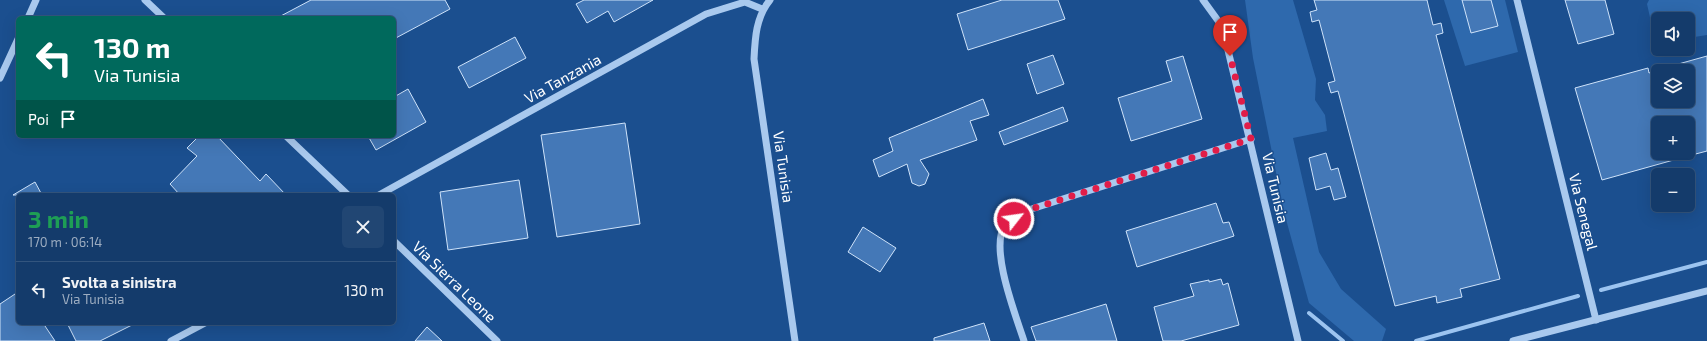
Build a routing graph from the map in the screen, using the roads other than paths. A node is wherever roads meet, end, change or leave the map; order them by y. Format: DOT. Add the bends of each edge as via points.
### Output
graph roads {
  1 [pos="36,0"];
  2 [pos="145,0"];
  3 [pos="770,0"];
  4 [pos="1203,0"];
  5 [pos="1517,0"];
  6 [pos="762,9"];
  7 [pos="29,16"];
  8 [pos="162,16"];
  9 [pos="16,43"];
  10 [pos="0,78"];
  11 [pos="288,138"];
  12 [pos="1251,139"];
  13 [pos="346,193"];
  14 [pos="383,193"];
  15 [pos="396,243"];
  16 [pos="1707,291"];
  17 [pos="1596,320"];
  18 [pos="201,325"];
  19 [pos="171,341"];
  20 [pos="496,341"];
  21 [pos="795,341"];
  22 [pos="1024,341"];
  23 [pos="1298,341"];
  24 [pos="1513,341"];
  1 -- 7 [label="street"];
  2 -- 8 [label="street"];
  3 -- 6 [label="street, Via Tunisia"];
  4 -- 12 [label="street, Via Tunisia" via="1220,22"];
  5 -- 17 [label="street, Via Senegal"];
  6 -- 14 [label="street, Via Tanzania" via="745,2 706,14"];
  6 -- 21 [label="street, Via Tunisia" via="756,33 754,59"];
  9 -- 10 [label="street"];
  11 -- 13 [label="street"];
  12 -- 22 [label="street" via="1022,212 1005,226 1000,243 1001,266"];
  12 -- 23 [label="street, Via Tunisia"];
  15 -- 20 [label="street, Via Sierra Leone"];
  16 -- 17 [label="street"];
  17 -- 24 [label="street"];
  18 -- 19 [label="street"];
}
